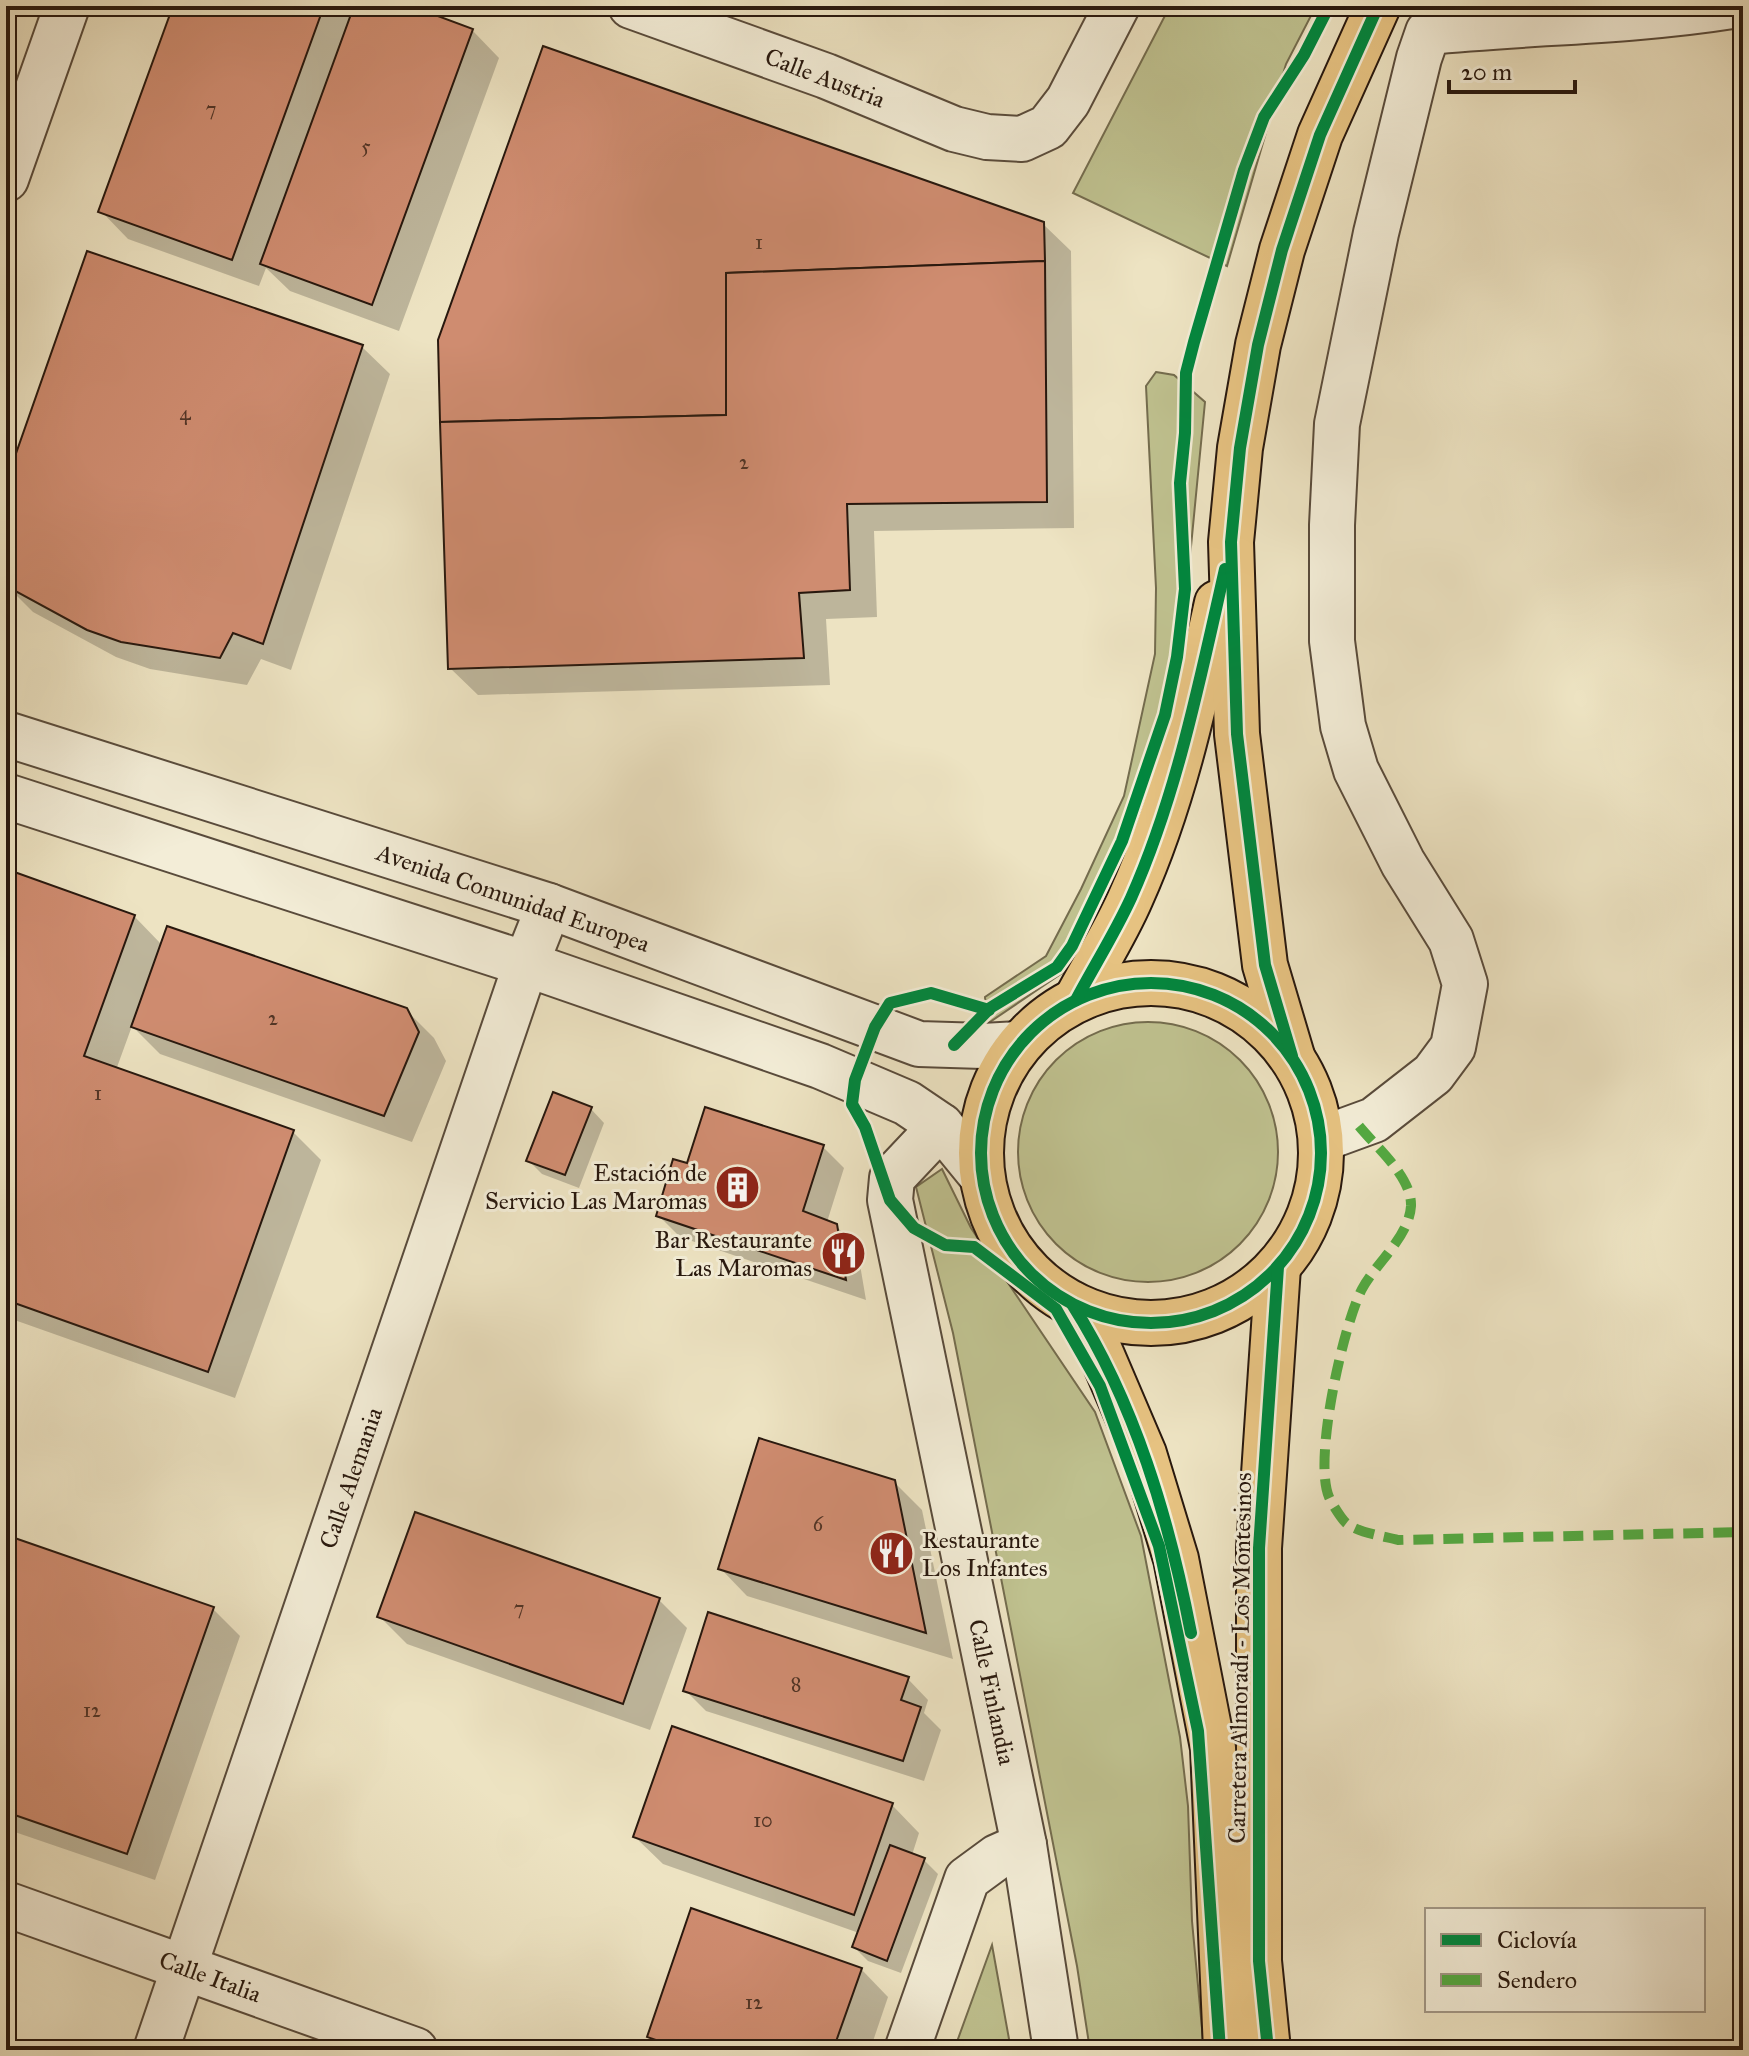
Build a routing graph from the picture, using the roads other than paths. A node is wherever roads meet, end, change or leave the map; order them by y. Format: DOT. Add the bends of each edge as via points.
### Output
graph roads {
  1 [pos="67,6"];
  2 [pos="631,6"];
  3 [pos="1117,6"];
  4 [pos="1378,6"];
  5 [pos="1732,6"];
  6 [pos="1433,19"];
  7 [pos="6,179"];
  8 [pos="1231,542"];
  9 [pos="6,734"];
  10 [pos="6,796"];
  11 [pos="549,906"];
  12 [pos="526,964"];
  13 [pos="1076,1000"];
  14 [pos="1019,1044"];
  15 [pos="1292,1056"];
  16 [pos="941,1126"];
  17 [pos="1322,1139"];
  18 [pos="981,1175"];
  19 [pos="1278,1267"];
  20 [pos="1072,1304"];
  21 [pos="1024,1845"];
  22 [pos="6,1904"];
  23 [pos="185,1968"];
  24 [pos="1258,2048"];
  25 [pos="156,2050"];
  26 [pos="415,2050"];
  27 [pos="907,2050"];
  28 [pos="1056,2050"];
  1 -- 7 [label="street"];
  2 -- 3 [label="street, Calle Austria" via="954,129 1022,139 1048,127 1068,101"];
  4 -- 8 [label="main road" via="1320,135 1282,250 1240,448"];
  5 -- 6 [label="street" via="1577,22 1496,25"];
  6 -- 17 [label="street" via="1376,233 1337,424 1332,641 1343,726 1356,770 1403,863 1451,940 1465,984 1453,1047 1433,1074 1374,1120"];
  8 -- 13 [label="main road" via="1189,725 1155,833 1131,898"];
  8 -- 15 [label="main road" via="1237,734 1265,965"];
  9 -- 11 [label="street, Avenida Comunidad Europea"];
  10 -- 12 [label="street"];
  11 -- 12 [label="street, Calle Alemania"];
  11 -- 14 [label="street, Avenida Comunidad Europea" via="919,1044"];
  12 -- 16 [label="street" via="832,1070 907,1103"];
  12 -- 23 [label="street, Calle Alemania"];
  13 -- 14 [label="main road"];
  13 -- 15 [label="main road" via="1114,987 1154,982 1194,988 1232,1003 1266,1026"];
  14 -- 18 [label="main road" via="987,1105"];
  15 -- 17 [label="main road" via="1307,1082"];
  16 -- 18 [label="street"];
  16 -- 21 [label="street, Calle Finlandia" via="892,1178 890,1200"];
  17 -- 19 [label="main road" via="1313,1207 1299,1239"];
  18 -- 20 [label="main road" via="991,1214 1010,1250 1037,1281"];
  19 -- 20 [label="main road" via="1244,1296 1203,1316 1159,1323 1114,1320"];
  19 -- 24 [label="main road, Carretera Almoradí - Los Montesinos" via="1259,1548"];
  20 -- 24 [label="main road, Carretera Almoradí - Los Montesinos" via="1097,1344 1144,1454 1176,1559 1213,1748"];
  21 -- 27 [label="street" via="967,1879"];
  21 -- 28 [label="street, Calle Finlandia"];
  22 -- 23 [label="street, Calle Italia"];
  23 -- 25 [label="street, Calle Alemania"];
  23 -- 26 [label="street, Calle Italia"];
}
